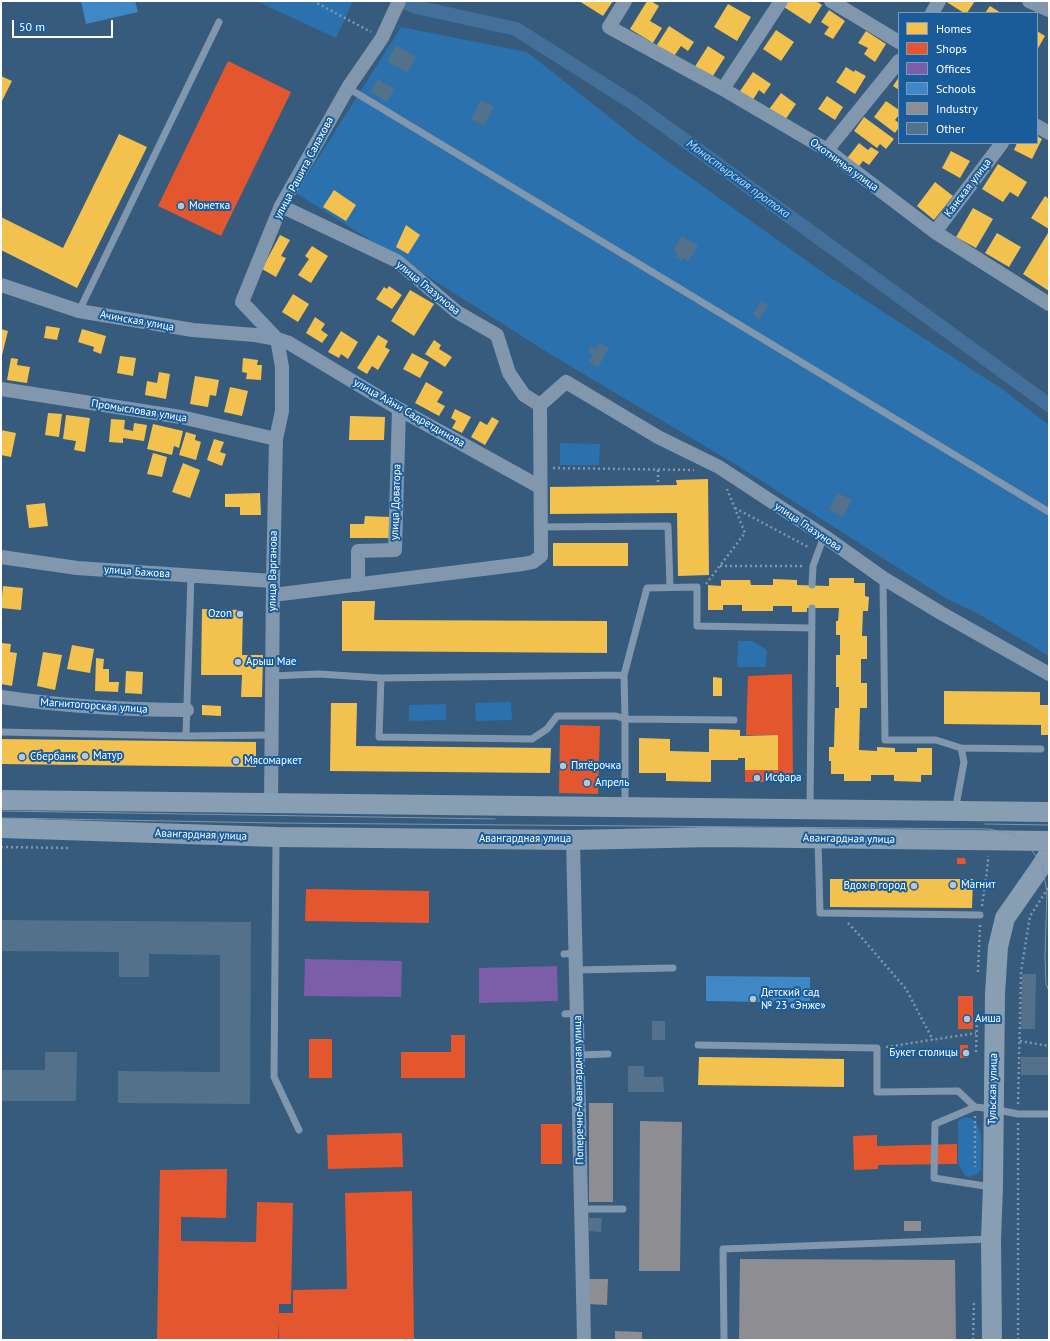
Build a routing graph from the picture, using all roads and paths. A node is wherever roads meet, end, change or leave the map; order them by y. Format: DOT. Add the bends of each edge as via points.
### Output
graph roads {
  1 [pos="313,1"];
  2 [pos="399,1"];
  3 [pos="625,1"];
  4 [pos="781,1"];
  5 [pos="831,1"];
  6 [pos="939,1"];
  7 [pos="1029,1"];
  8 [pos="1049,10"];
  9 [pos="933,12"];
  10 [pos="219,22"];
  11 [pos="382,38"];
  12 [pos="898,41"];
  13 [pos="898,62"];
  14 [pos="349,86"];
  15 [pos="723,89"];
  16 [pos="1038,127"];
  17 [pos="1049,134"];
  18 [pos="1001,144"];
  19 [pos="827,150"];
  20 [pos="282,206"];
  21 [pos="935,232"];
  22 [pos="1,286"];
  23 [pos="1049,304"];
  24 [pos="79,311"];
  25 [pos="277,339"];
  26 [pos="1,389"];
  27 [pos="540,406"];
  28 [pos="399,409"];
  29 [pos="276,439"];
  30 [pos="541,468"];
  31 [pos="658,470"];
  32 [pos="695,470"];
  33 [pos="658,485"];
  34 [pos="725,486"];
  35 [pos="540,487"];
  36 [pos="735,508"];
  37 [pos="1049,512"];
  38 [pos="541,527"];
  39 [pos="824,536"];
  40 [pos="818,553"];
  41 [pos="1,557"];
  42 [pos="720,566"];
  43 [pos="813,566"];
  44 [pos="191,575"];
  45 [pos="883,578"];
  46 [pos="273,581"];
  47 [pos="358,585"];
  48 [pos="812,585"];
  49 [pos="670,587"];
  50 [pos="272,595"];
  51 [pos="697,596"];
  52 [pos="812,608"];
  53 [pos="812,628"];
  54 [pos="1049,674"];
  55 [pos="624,675"];
  56 [pos="272,676"];
  57 [pos="381,678"];
  58 [pos="1,697"];
  59 [pos="187,710"];
  60 [pos="625,719"];
  61 [pos="734,720"];
  62 [pos="1,732"];
  63 [pos="272,735"];
  64 [pos="186,736"];
  65 [pos="961,748"];
  66 [pos="1041,749"];
  67 [pos="1,800"];
  68 [pos="271,804"];
  69 [pos="625,807"];
  70 [pos="810,809"];
  71 [pos="957,811"];
  72 [pos="1049,812"];
  73 [pos="1,828"];
  74 [pos="276,837"];
  75 [pos="818,838"];
  76 [pos="573,840"];
  77 [pos="1049,842"];
  78 [pos="1049,853"];
  79 [pos="838,913"];
  80 [pos="980,915"];
  81 [pos="673,968"];
  82 [pos="576,970"];
  83 [pos="976,1033"];
  84 [pos="933,1040"];
  85 [pos="1020,1041"];
  86 [pos="698,1045"];
  87 [pos="1049,1046"];
  88 [pos="877,1048"];
  89 [pos="608,1054"];
  90 [pos="578,1055"];
  91 [pos="984,1108"];
  92 [pos="1049,1114"];
  93 [pos="299,1130"];
  94 [pos="993,1187"];
  95 [pos="581,1209"];
  96 [pos="623,1209"];
  97 [pos="991,1239"];
  98 [pos="584,1340"];
  99 [pos="724,1340"];
  100 [pos="992,1340"];
  1 -- 11 [label="path"];
  2 -- 11 [label="street, улица Рашита Салахова"];
  3 -- 15 [label="street, Охотничья улица" via="609,27"];
  4 -- 15 [label="street"];
  5 -- 12 [label="street"];
  6 -- 9 [label="street"];
  7 -- 8 [label="street"];
  10 -- 24 [label="lane"];
  11 -- 14 [label="street, улица Рашита Салахова"];
  13 -- 19 [label="street"];
  14 -- 20 [label="street, улица Рашита Салахова"];
  14 -- 37 [label="lane" via="367,100"];
  15 -- 19 [label="street, Охотничья улица"];
  16 -- 17 [label="street"];
  18 -- 21 [label="street, Канская улица"];
  19 -- 21 [label="street, Охотничья улица"];
  20 -- 25 [label="street, улица Рашита Салахова" via="242,302"];
  20 -- 27 [label="street, улица Глазунова" via="397,262 457,312 497,335 508,373 524,395"];
  21 -- 23 [label="street, Охотничья улица"];
  22 -- 24 [label="street, Ачинская улица"];
  24 -- 25 [label="street, Ачинская улица" via="193,330"];
  25 -- 28 [label="street, улица Айни Садретдинова" via="302,350"];
  25 -- 29 [label="street, улица Варганова" via="282,367 282,411"];
  26 -- 29 [label="street, Промысловая улица" via="181,417"];
  27 -- 30 [label="street"];
  27 -- 39 [label="street, улица Глазунова" via="566,382 658,437 718,467"];
  28 -- 35 [label="street, улица Айни Садретдинова"];
  28 -- 47 [label="street, улица Доватора" via="395,550 358,552"];
  29 -- 46 [label="street, улица Варганова"];
  30 -- 31 [label="path"];
  30 -- 35 [label="street"];
  31 -- 32 [label="path"];
  31 -- 33 [label="path"];
  34 -- 36 [label="path"];
  35 -- 38 [label="street"];
  36 -- 40 [label="path"];
  36 -- 42 [label="path" via="745,533"];
  38 -- 47 [label="street" via="540,556 533,562"];
  38 -- 49 [label="lane" via="668,526"];
  39 -- 40 [label="lane"];
  39 -- 45 [label="street, улица Глазунова"];
  40 -- 43 [label="lane"];
  41 -- 44 [label="street, улица Бажова" via="76,568"];
  42 -- 43 [label="path"];
  42 -- 51 [label="path"];
  43 -- 48 [label="lane"];
  44 -- 46 [label="street, улица Бажова"];
  44 -- 59 [label="lane"];
  45 -- 54 [label="street, улица Глазунова"];
  45 -- 65 [label="lane" via="885,740 936,740"];
  46 -- 50 [label="street, улица Варганова"];
  47 -- 50 [label="street"];
  49 -- 51 [label="lane" via="697,587"];
  49 -- 55 [label="lane" via="647,588"];
  50 -- 56 [label="street, улица Варганова"];
  51 -- 53 [label="lane" via="697,626"];
  52 -- 53 [label="lane"];
  53 -- 70 [label="lane"];
  55 -- 57 [label="lane"];
  55 -- 60 [label="lane"];
  56 -- 57 [label="lane" via="319,674"];
  56 -- 63 [label="street, улица Варганова"];
  57 -- 60 [label="lane" via="379,737 532,739 547,729 558,716 616,716"];
  58 -- 59 [label="street, Магнитогорская улица" via="139,710"];
  59 -- 64 [label="lane"];
  60 -- 61 [label="lane"];
  60 -- 69 [label="lane"];
  62 -- 64 [label="lane"];
  63 -- 64 [label="lane"];
  63 -- 68 [label="street, улица Варганова"];
  65 -- 66 [label="lane"];
  65 -- 71 [label="lane" via="964,762"];
  67 -- 68 [label="main road"];
  68 -- 69 [label="main road"];
  69 -- 70 [label="main road"];
  70 -- 71 [label="main road"];
  71 -- 72 [label="main road"];
  73 -- 74 [label="main road, Авангардная улица"];
  74 -- 76 [label="main road, Авангардная улица"];
  74 -- 93 [label="lane" via="274,1077"];
  75 -- 76 [label="main road, Авангардная улица"];
  75 -- 77 [label="main road, Авангардная улица"];
  75 -- 79 [label="lane" via="820,913"];
  76 -- 82 [label="street, Поперечно-Авангардная улица" via="570,954"];
  78 -- 91 [label="main road, Тульская улица" via="1005,918 1002,929 998,948"];
  79 -- 80 [label="lane"];
  79 -- 84 [label="path" via="906,989"];
  81 -- 82 [label="lane"];
  82 -- 90 [label="street, Поперечно-Авангардная улица" via="571,1014"];
  83 -- 84 [label="path"];
  84 -- 88 [label="path"];
  85 -- 87 [label="path"];
  86 -- 88 [label="lane"];
  88 -- 91 [label="lane" via="877,1092 958,1091"];
  89 -- 90 [label="lane"];
  90 -- 95 [label="street, Поперечно-Авангардная улица"];
  91 -- 92 [label="lane" via="1018,1114"];
  91 -- 94 [label="main road, Тульская улица"];
  91 -- 94 [label="lane" via="935,1124 934,1178"];
  94 -- 97 [label="main road, Тульская улица"];
  95 -- 96 [label="lane"];
  95 -- 98 [label="street, Поперечно-Авангардная улица"];
  97 -- 99 [label="lane" via="723,1249"];
  97 -- 100 [label="main road, Тульская улица"];
}
